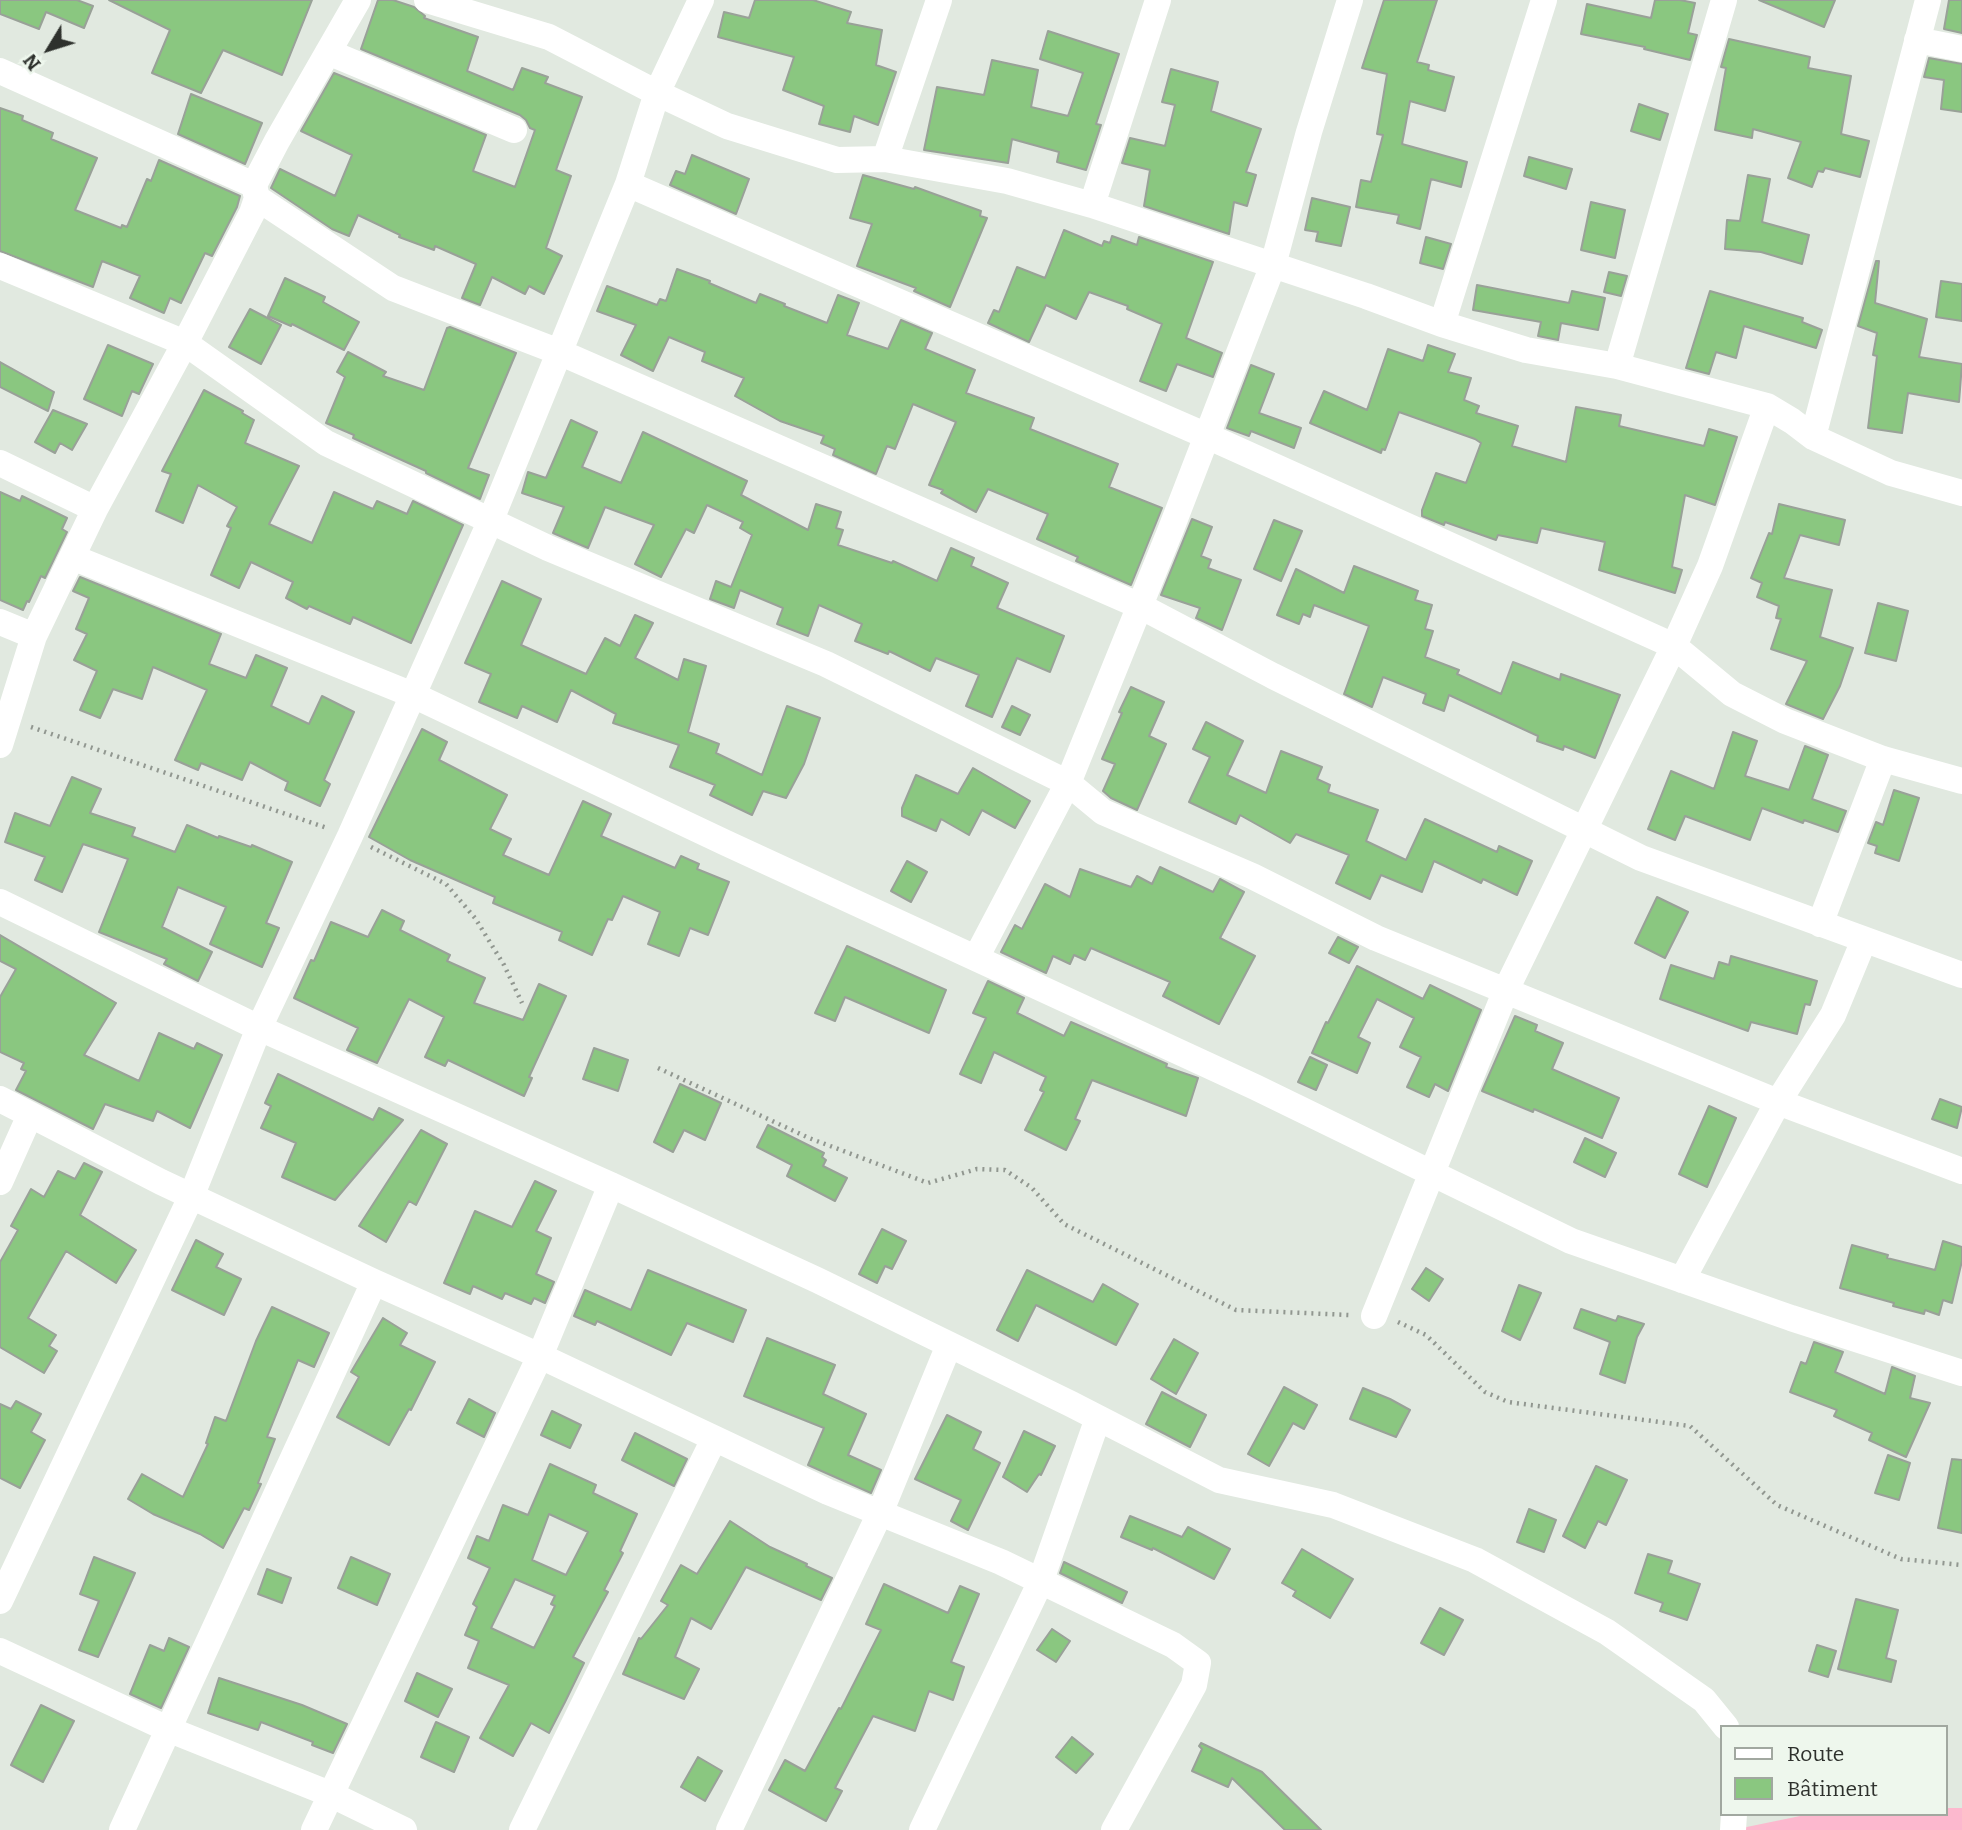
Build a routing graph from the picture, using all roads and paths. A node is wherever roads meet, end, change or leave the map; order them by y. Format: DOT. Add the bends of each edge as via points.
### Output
graph roads {
  1 [pos="358,0"];
  2 [pos="427,0"];
  3 [pos="701,0"];
  4 [pos="939,0"];
  5 [pos="1158,0"];
  6 [pos="1350,0"];
  7 [pos="1544,0"];
  8 [pos="1724,0"];
  9 [pos="1928,0"];
  10 [pos="1917,40"];
  11 [pos="1962,49"];
  12 [pos="328,52"];
  13 [pos="0,71"];
  14 [pos="657,93"];
  15 [pos="514,130"];
  16 [pos="886,159"];
  17 [pos="628,184"];
  18 [pos="256,191"];
  19 [pos="1092,205"];
  20 [pos="1273,265"];
  21 [pos="0,266"];
  22 [pos="1442,324"];
  23 [pos="185,344"];
  24 [pos="559,352"];
  25 [pos="1617,366"];
  26 [pos="1767,406"];
  27 [pos="1207,436"];
  28 [pos="1814,437"];
  29 [pos="0,463"];
  30 [pos="1962,493"];
  31 [pos="95,509"];
  32 [pos="490,522"];
  33 [pos="72,557"];
  34 [pos="1140,606"];
  35 [pos="0,622"];
  36 [pos="34,636"];
  37 [pos="1674,646"];
  38 [pos="414,695"];
  39 [pos="5,718"];
  40 [pos="0,745"];
  41 [pos="1883,759"];
  42 [pos="1962,781"];
  43 [pos="1068,783"];
  44 [pos="1585,830"];
  45 [pos="350,836"];
  46 [pos="0,902"];
  47 [pos="1820,924"];
  48 [pos="1864,940"];
  49 [pos="976,958"];
  50 [pos="1962,975"];
  51 [pos="1506,990"];
  52 [pos="522,1003"];
  53 [pos="259,1028"];
  54 [pos="657,1068"];
  55 [pos="0,1099"];
  56 [pos="1778,1102"];
  57 [pos="30,1115"];
  58 [pos="1962,1171"];
  59 [pos="1430,1173"];
  60 [pos="0,1182"];
  61 [pos="611,1185"];
  62 [pos="191,1197"];
  63 [pos="1682,1280"];
  64 [pos="374,1282"];
  65 [pos="1374,1316"];
  66 [pos="949,1345"];
  67 [pos="540,1356"];
  68 [pos="1962,1373"];
  69 [pos="1098,1418"];
  70 [pos="714,1439"];
  71 [pos="880,1513"];
  72 [pos="1962,1565"];
  73 [pos="1040,1583"];
  74 [pos="0,1601"];
  75 [pos="0,1651"];
  76 [pos="1724,1725"];
  77 [pos="170,1730"];
  78 [pos="330,1794"];
  79 [pos="122,1830"];
  80 [pos="314,1830"];
  81 [pos="404,1830"];
  82 [pos="522,1830"];
  83 [pos="729,1830"];
  84 [pos="922,1830"];
  85 [pos="1114,1830"];
  1 -- 12 [label="street"];
  2 -- 14 [label="street" via="549,37"];
  3 -- 14 [label="street"];
  4 -- 16 [label="street"];
  5 -- 19 [label="street"];
  6 -- 20 [label="street"];
  7 -- 22 [label="street"];
  8 -- 25 [label="street"];
  9 -- 10 [label="street"];
  10 -- 11 [label="street"];
  10 -- 28 [label="street"];
  12 -- 15 [label="street"];
  12 -- 18 [label="street"];
  13 -- 18 [label="street"];
  14 -- 16 [label="street" via="727,126 837,160"];
  14 -- 17 [label="street"];
  16 -- 19 [label="street" via="1007,181"];
  17 -- 24 [label="street"];
  17 -- 27 [label="street"];
  18 -- 23 [label="street" via="252,213"];
  18 -- 24 [label="street" via="393,288"];
  19 -- 20 [label="street"];
  20 -- 22 [label="street"];
  20 -- 27 [label="street"];
  21 -- 23 [label="street"];
  22 -- 25 [label="street" via="1526,350"];
  23 -- 31 [label="street"];
  23 -- 32 [label="street" via="326,443"];
  24 -- 32 [label="street"];
  24 -- 34 [label="street"];
  25 -- 26 [label="street"];
  26 -- 28 [label="street"];
  26 -- 37 [label="street" via="1710,566"];
  27 -- 34 [label="street"];
  27 -- 37 [label="street"];
  28 -- 30 [label="street" via="1891,473"];
  29 -- 31 [label="street"];
  31 -- 33 [label="street"];
  32 -- 38 [label="street"];
  32 -- 43 [label="street" via="826,664"];
  33 -- 36 [label="street"];
  33 -- 38 [label="street"];
  34 -- 43 [label="street"];
  34 -- 44 [label="street"];
  35 -- 36 [label="street"];
  36 -- 39 [label="street"];
  37 -- 41 [label="street" via="1732,694 1785,721"];
  37 -- 44 [label="street"];
  38 -- 45 [label="street"];
  38 -- 49 [label="street"];
  39 -- 40 [label="street"];
  39 -- 45 [label="path"];
  41 -- 42 [label="street"];
  41 -- 47 [label="street"];
  43 -- 49 [label="street"];
  43 -- 51 [label="street" via="1103,812 1252,876 1376,938"];
  44 -- 47 [label="street" via="1641,858"];
  44 -- 51 [label="street"];
  45 -- 52 [label="path" via="446,884 475,918"];
  45 -- 53 [label="street"];
  46 -- 53 [label="street"];
  47 -- 48 [label="street"];
  48 -- 50 [label="street"];
  48 -- 56 [label="street" via="1833,1015"];
  49 -- 59 [label="street"];
  51 -- 56 [label="street"];
  51 -- 59 [label="street"];
  53 -- 61 [label="street"];
  53 -- 62 [label="street"];
  54 -- 65 [label="path" via="808,1138 928,1183 976,1169 1005,1170 1032,1188 1064,1224 1236,1310"];
  55 -- 57 [label="street"];
  56 -- 58 [label="street"];
  56 -- 63 [label="street"];
  57 -- 60 [label="street"];
  57 -- 62 [label="street"];
  59 -- 63 [label="street" via="1571,1241"];
  59 -- 65 [label="street"];
  61 -- 66 [label="street"];
  61 -- 67 [label="street"];
  62 -- 64 [label="street"];
  62 -- 74 [label="street"];
  63 -- 68 [label="street"];
  64 -- 67 [label="street"];
  64 -- 77 [label="street"];
  65 -- 72 [label="path" via="1389,1317 1426,1335 1485,1392 1508,1402 1690,1426 1777,1505 1901,1559"];
  66 -- 69 [label="street"];
  66 -- 71 [label="street"];
  67 -- 70 [label="street"];
  67 -- 78 [label="street"];
  69 -- 73 [label="street"];
  69 -- 76 [label="street" via="1219,1480 1333,1505 1475,1560 1607,1632 1704,1700"];
  70 -- 71 [label="street"];
  70 -- 82 [label="street"];
  71 -- 73 [label="street" via="1001,1562"];
  71 -- 83 [label="street"];
  73 -- 84 [label="street"];
  73 -- 85 [label="street" via="1173,1645 1198,1663 1194,1685"];
  75 -- 77 [label="street"];
  77 -- 78 [label="street"];
  77 -- 79 [label="street"];
  78 -- 80 [label="street"];
  78 -- 81 [label="street"];
}
